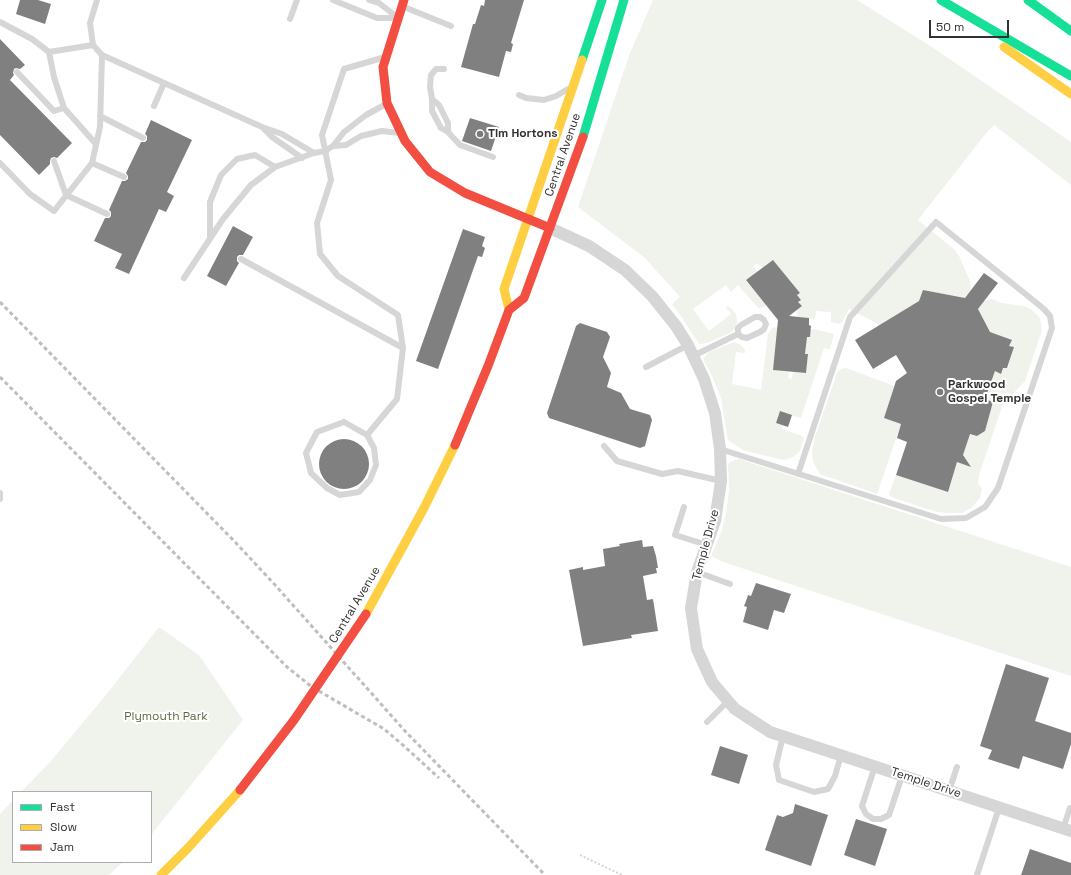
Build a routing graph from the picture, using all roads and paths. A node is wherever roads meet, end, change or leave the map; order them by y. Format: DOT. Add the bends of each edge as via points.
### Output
graph roads {
  1 [pos="98,0"];
  2 [pos="297,0"];
  3 [pos="333,0"];
  4 [pos="369,0"];
  5 [pos="602,0"];
  6 [pos="624,0"];
  7 [pos="936,0"];
  8 [pos="942,0"];
  9 [pos="1028,0"];
  10 [pos="403,3"];
  11 [pos="399,18"];
  12 [pos="290,19"];
  13 [pos="0,22"];
  14 [pos="451,26"];
  15 [pos="1071,31"];
  16 [pos="94,44"];
  17 [pos="49,52"];
  18 [pos="102,55"];
  19 [pos="386,58"];
  20 [pos="444,69"];
  21 [pos="17,72"];
  22 [pos="1071,76"];
  23 [pos="164,83"];
  24 [pos="571,87"];
  25 [pos="1071,94"];
  26 [pos="519,95"];
  27 [pos="432,99"];
  28 [pos="387,103"];
  29 [pos="154,106"];
  30 [pos="64,108"];
  31 [pos="100,116"];
  32 [pos="262,127"];
  33 [pos="448,132"];
  34 [pos="402,134"];
  35 [pos="143,138"];
  36 [pos="96,144"];
  37 [pos="333,146"];
  38 [pos="325,151"];
  39 [pos="314,153"];
  40 [pos="493,157"];
  41 [pos="302,158"];
  42 [pos="54,161"];
  43 [pos="0,163"];
  44 [pos="92,163"];
  45 [pos="275,167"];
  46 [pos="124,177"];
  47 [pos="66,195"];
  48 [pos="107,214"];
  49 [pos="527,220"];
  50 [pos="550,228"];
  51 [pos="210,239"];
  52 [pos="241,259"];
  53 [pos="184,278"];
  54 [pos="509,310"];
  55 [pos="738,334"];
  56 [pos="403,348"];
  57 [pos="690,350"];
  58 [pos="646,367"];
  59 [pos="367,435"];
  60 [pos="604,446"];
  61 [pos="720,449"];
  62 [pos="798,474"];
  63 [pos="721,481"];
  64 [pos="0,493"];
  65 [pos="0,499"];
  66 [pos="684,507"];
  67 [pos="707,545"];
  68 [pos="697,572"];
  69 [pos="730,584"];
  70 [pos="728,701"];
  71 [pos="707,722"];
  72 [pos="783,736"];
  73 [pos="841,755"];
  74 [pos="875,766"];
  75 [pos="957,767"];
  76 [pos="902,776"];
  77 [pos="949,791"];
  78 [pos="999,808"];
  79 [pos="1070,808"];
  80 [pos="1067,830"];
  81 [pos="580,855"];
  82 [pos="161,875"];
  83 [pos="622,875"];
  84 [pos="977,875"];
  1 -- 16 [label="lane" via="90,22"];
  2 -- 12 [label="lane"];
  3 -- 11 [label="lane" via="377,18"];
  4 -- 11 [label="lane"];
  5 -- 24 [label="main road, Central Avenue"];
  6 -- 50 [label="main road, Central Avenue" via="584,135"];
  7 -- 25 [label="main road"];
  8 -- 22 [label="main road"];
  9 -- 15 [label="main road"];
  10 -- 11 [label="main road, Temple Drive"];
  10 -- 14 [label="lane"];
  11 -- 19 [label="main road, Temple Drive"];
  13 -- 17 [label="lane" via="32,39"];
  16 -- 17 [label="lane"];
  16 -- 18 [label="lane"];
  17 -- 30 [label="lane"];
  18 -- 23 [label="lane"];
  18 -- 31 [label="lane"];
  19 -- 28 [label="main road, Temple Drive" via="383,67"];
  19 -- 38 [label="lane" via="344,69 322,135"];
  20 -- 27 [label="lane" via="436,69 430,76"];
  21 -- 30 [label="lane" via="54,110"];
  23 -- 29 [label="lane"];
  23 -- 32 [label="lane"];
  24 -- 26 [label="lane" via="544,100"];
  24 -- 49 [label="main road, Central Avenue"];
  27 -- 33 [label="lane" via="439,105 448,123"];
  27 -- 33 [label="lane" via="432,111 441,128"];
  28 -- 34 [label="main road, Temple Drive"];
  28 -- 37 [label="lane" via="344,132"];
  30 -- 36 [label="lane"];
  31 -- 35 [label="lane"];
  31 -- 36 [label="lane"];
  32 -- 39 [label="lane" via="282,134"];
  32 -- 41 [label="lane"];
  33 -- 40 [label="lane" via="460,145"];
  34 -- 37 [label="lane" via="382,131 361,136 346,145"];
  34 -- 49 [label="main road, Temple Drive" via="430,172 465,193"];
  36 -- 44 [label="lane"];
  37 -- 38 [label="lane"];
  38 -- 39 [label="lane"];
  38 -- 56 [label="lane" via="331,180 318,222 320,254 338,276 398,315"];
  39 -- 41 [label="lane"];
  41 -- 45 [label="lane"];
  42 -- 47 [label="lane"];
  43 -- 47 [label="lane" via="30,194 54,211"];
  44 -- 46 [label="lane"];
  44 -- 47 [label="lane"];
  45 -- 51 [label="lane" via="251,186"];
  45 -- 51 [label="lane" via="255,155 237,159 221,175 210,202"];
  47 -- 48 [label="lane"];
  49 -- 50 [label="main road, Temple Drive"];
  49 -- 54 [label="main road, Central Avenue" via="504,289"];
  50 -- 54 [label="main road, Central Avenue" via="524,298"];
  50 -- 57 [label="street, Temple Drive" via="589,246 625,270 652,296 676,326"];
  51 -- 53 [label="lane"];
  52 -- 56 [label="lane"];
  54 -- 82 [label="main road, Central Avenue, bridge" via="458,440 366,614 294,720 240,790"];
  55 -- 55 [label="lane" via="738,328 755,317 760,316 766,324 760,332 747,338"];
  55 -- 57 [label="lane"];
  56 -- 59 [label="lane" via="397,399"];
  57 -- 58 [label="lane"];
  57 -- 61 [label="street, Temple Drive" via="704,379 715,413"];
  59 -- 59 [label="lane" via="344,422 317,432 306,453 311,473 327,488 340,495 359,492 370,480 376,465 374,448"];
  60 -- 63 [label="lane" via="617,461 662,474 678,471"];
  61 -- 62 [label="lane"];
  61 -- 63 [label="street, Temple Drive"];
  62 -- 62 [label="lane" via="941,519 966,518 985,507 998,488 1052,328 1050,316 936,222 850,317"];
  63 -- 67 [label="street, Temple Drive" via="715,522"];
  64 -- 65 [label="lane"];
  66 -- 67 [label="lane" via="675,535"];
  67 -- 68 [label="street, Temple Drive"];
  68 -- 69 [label="lane"];
  68 -- 70 [label="street, Temple Drive" via="691,608 697,649 712,682"];
  70 -- 71 [label="lane"];
  70 -- 72 [label="street, Temple Drive" via="735,709 770,732"];
  72 -- 73 [label="street, Temple Drive"];
  72 -- 73 [label="lane" via="776,765 779,780 814,792 828,789"];
  73 -- 74 [label="street, Temple Drive"];
  74 -- 76 [label="street, Temple Drive"];
  74 -- 76 [label="lane" via="862,806 866,814 873,819 889,815"];
  75 -- 77 [label="lane"];
  76 -- 77 [label="street, Temple Drive"];
  77 -- 78 [label="street, Temple Drive"];
  78 -- 80 [label="street, Temple Drive"];
  78 -- 84 [label="lane"];
  79 -- 80 [label="lane"];
  81 -- 83 [label="path"];
}
